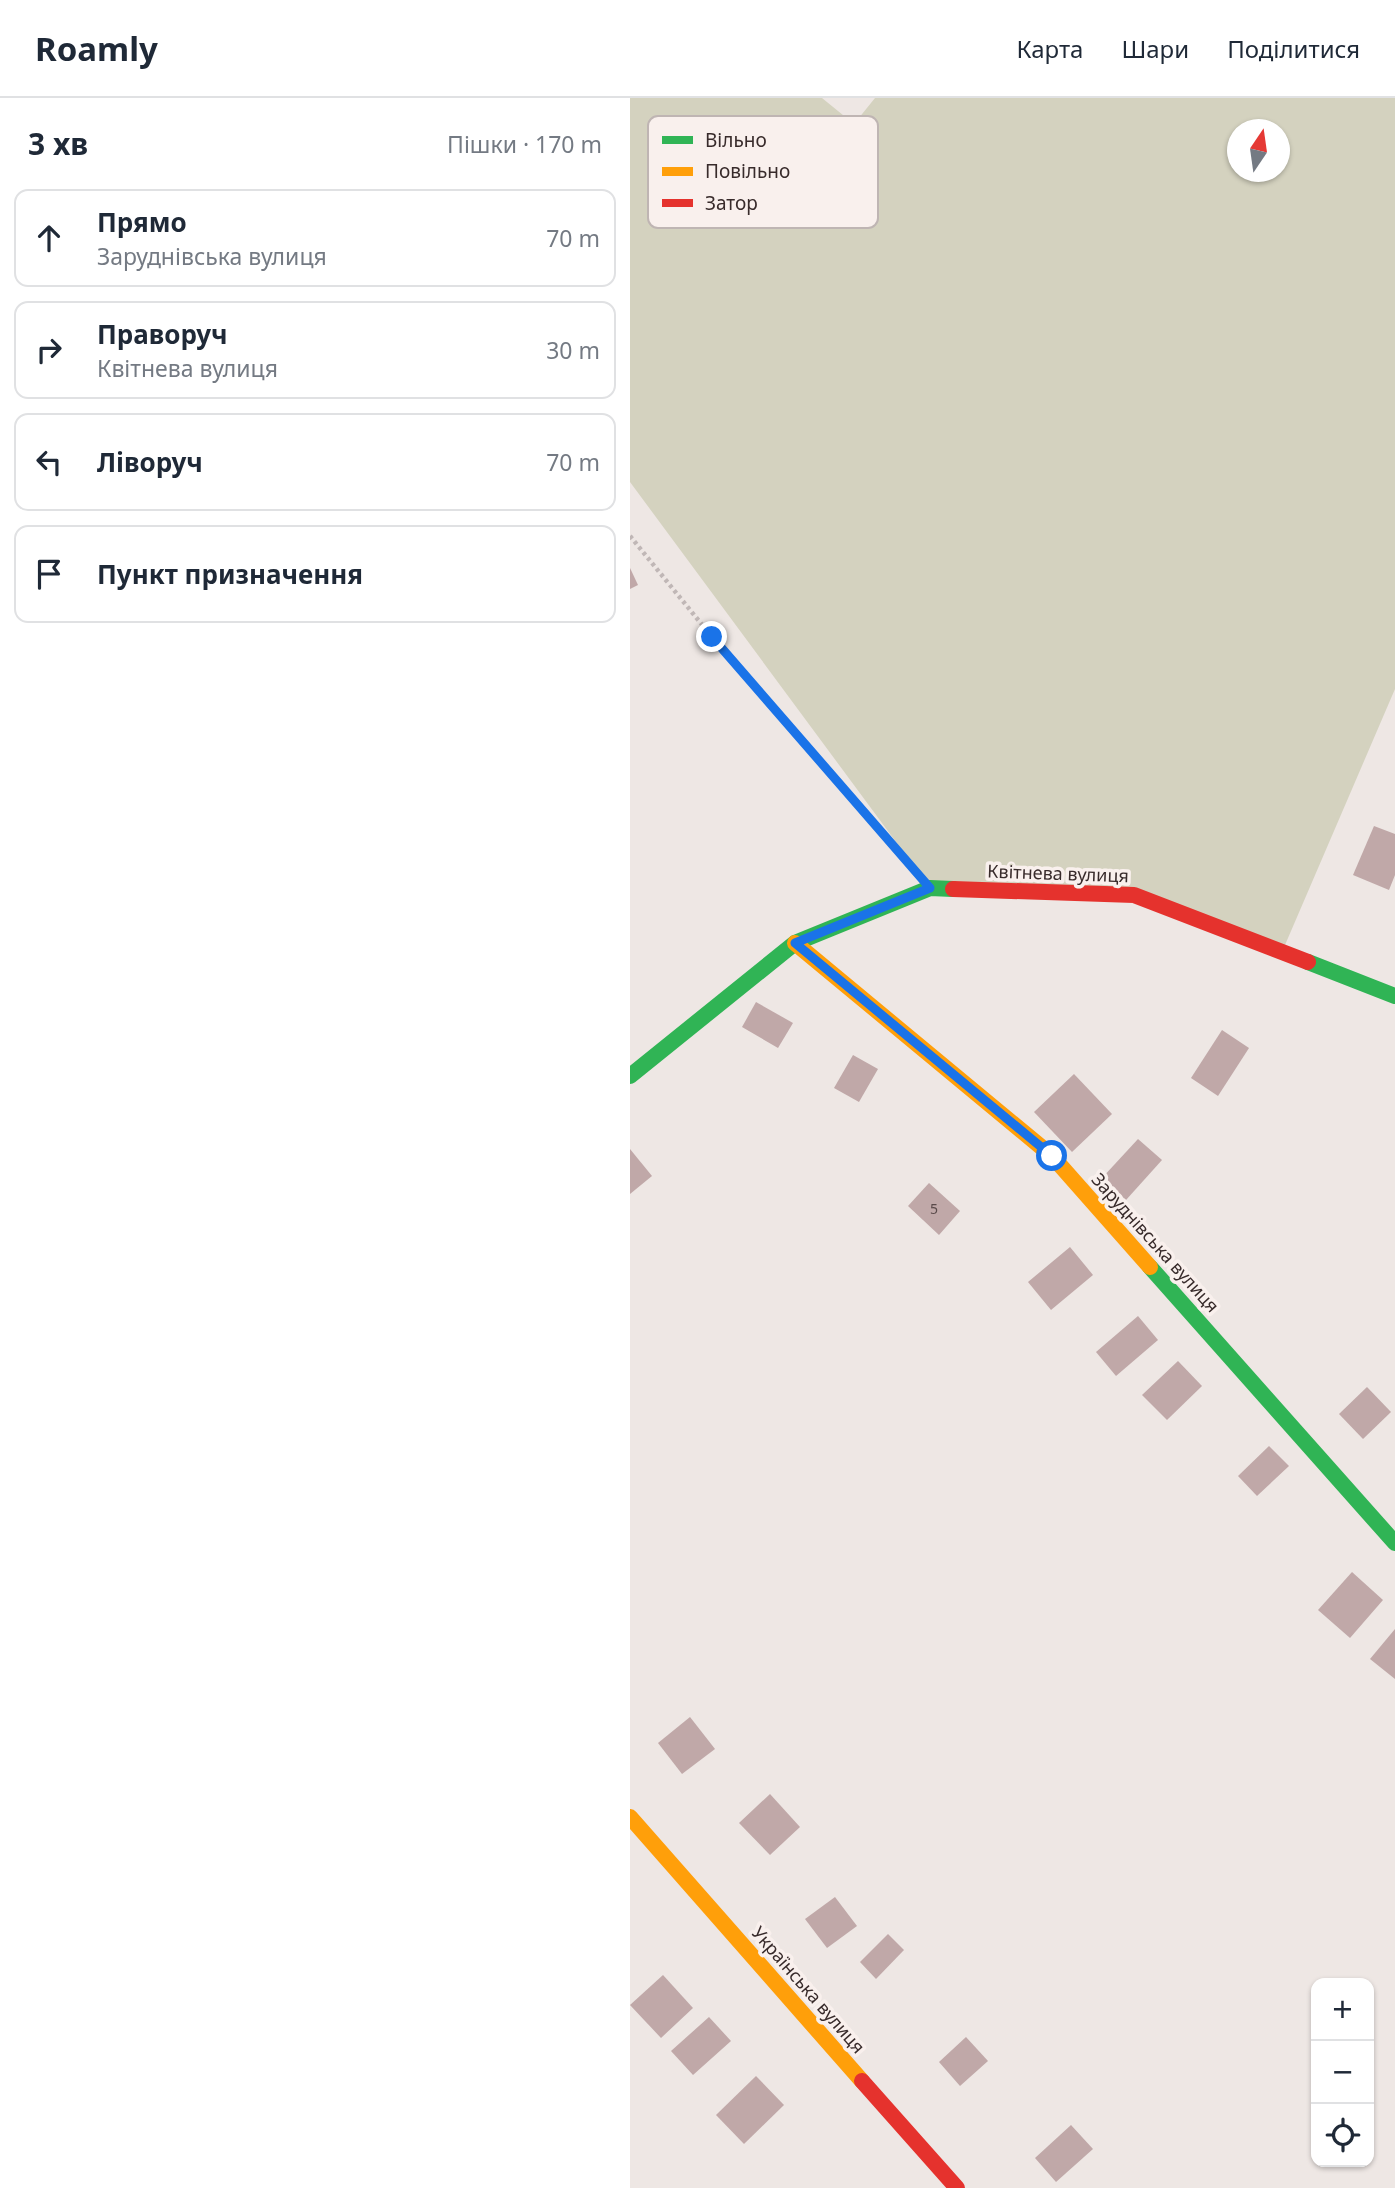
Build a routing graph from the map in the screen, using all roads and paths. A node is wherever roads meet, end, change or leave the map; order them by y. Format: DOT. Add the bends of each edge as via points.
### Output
graph roads {
  1 [pos="630,536"];
  2 [pos="930,888"];
  3 [pos="795,943"];
  4 [pos="1395,996"];
  5 [pos="630,1076"];
  6 [pos="1395,1543"];
  7 [pos="630,1817"];
  8 [pos="957,2188"];
  1 -- 2 [label="path"];
  2 -- 3 [label="street, Квітнева вулиця"];
  2 -- 4 [label="street, Квітнева вулиця" via="1134,895"];
  3 -- 5 [label="street, Квітнева вулиця"];
  3 -- 6 [label="street, Заруднівська вулиця" via="1052,1156"];
  7 -- 8 [label="street, Українська вулиця"];
}
